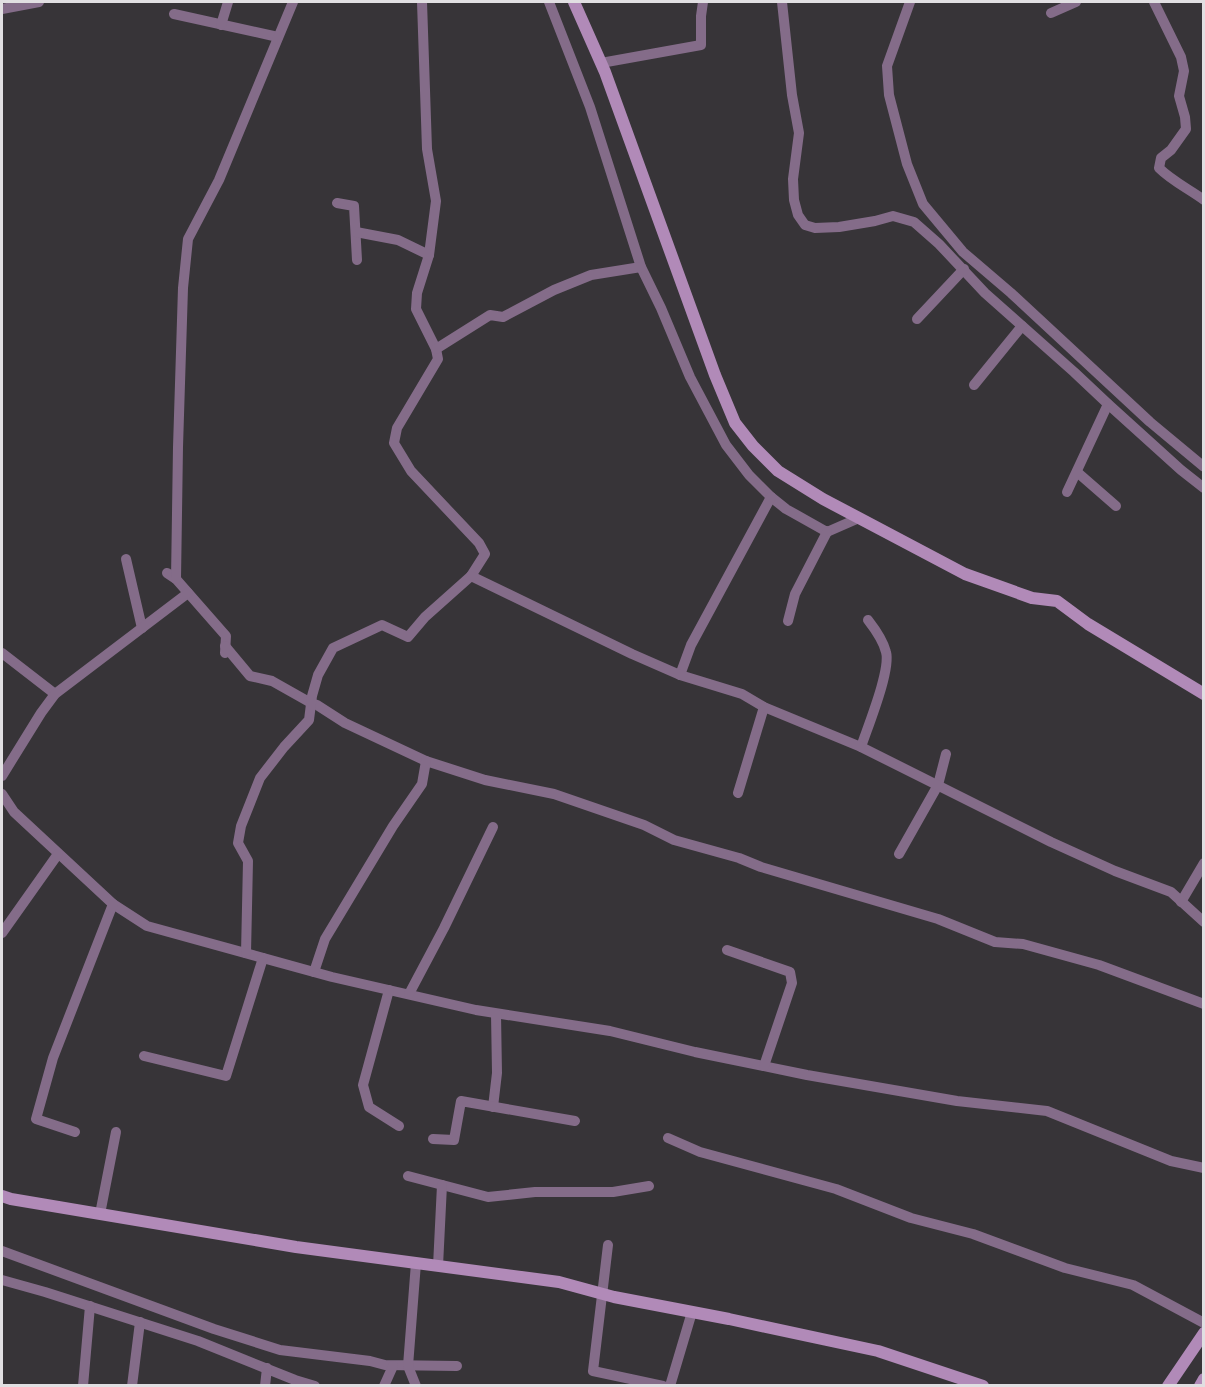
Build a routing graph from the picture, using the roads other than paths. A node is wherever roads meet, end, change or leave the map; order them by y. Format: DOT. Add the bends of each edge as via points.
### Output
graph roads {
  1 [pos="39,2"];
  2 [pos="228,2"];
  3 [pos="293,2"];
  4 [pos="422,2"];
  5 [pos="549,2"];
  6 [pos="574,2"];
  7 [pos="703,2"];
  8 [pos="782,2"];
  9 [pos="910,2"];
  10 [pos="1076,2"];
  11 [pos="1154,2"];
  12 [pos="2,9"];
  13 [pos="1051,13"];
  14 [pos="174,14"];
  15 [pos="221,25"];
  16 [pos="278,38"];
  17 [pos="601,63"];
  18 [pos="1203,200"];
  19 [pos="337,203"];
  20 [pos="356,232"];
  21 [pos="429,255"];
  22 [pos="357,260"];
  23 [pos="641,267"];
  24 [pos="963,269"];
  25 [pos="917,319"];
  26 [pos="1022,326"];
  27 [pos="436,349"];
  28 [pos="974,385"];
  29 [pos="1107,404"];
  30 [pos="1203,466"];
  31 [pos="1077,472"];
  32 [pos="1203,488"];
  33 [pos="1067,492"];
  34 [pos="771,497"];
  35 [pos="1116,506"];
  36 [pos="859,518"];
  37 [pos="827,532"];
  38 [pos="126,559"];
  39 [pos="471,576"];
  40 [pos="188,593"];
  41 [pos="868,620"];
  42 [pos="788,621"];
  43 [pos="142,628"];
  44 [pos="2,653"];
  45 [pos="680,675"];
  46 [pos="55,694"];
  47 [pos="1203,694"];
  48 [pos="311,703"];
  49 [pos="764,707"];
  50 [pos="861,747"];
  51 [pos="946,754"];
  52 [pos="426,761"];
  53 [pos="2,776"];
  54 [pos="938,785"];
  55 [pos="738,793"];
  56 [pos="2,794"];
  57 [pos="493,827"];
  58 [pos="58,854"];
  59 [pos="899,854"];
  60 [pos="1203,864"];
  61 [pos="1181,902"];
  62 [pos="113,904"];
  63 [pos="1203,922"];
  64 [pos="2,933"];
  65 [pos="727,950"];
  66 [pos="246,953"];
  67 [pos="263,957"];
  68 [pos="314,972"];
  69 [pos="389,990"];
  70 [pos="409,994"];
  71 [pos="1203,1004"];
  72 [pos="496,1014"];
  73 [pos="144,1056"];
  74 [pos="764,1066"];
  75 [pos="493,1107"];
  76 [pos="575,1121"];
  77 [pos="399,1126"];
  78 [pos="75,1132"];
  79 [pos="116,1132"];
  80 [pos="668,1138"];
  81 [pos="434,1139"];
  82 [pos="1203,1168"];
  83 [pos="408,1176"];
  84 [pos="442,1185"];
  85 [pos="649,1186"];
  86 [pos="2,1196"];
  87 [pos="100,1214"];
  88 [pos="608,1245"];
  89 [pos="2,1251"];
  90 [pos="416,1263"];
  91 [pos="438,1266"];
  92 [pos="2,1280"];
  93 [pos="602,1294"];
  94 [pos="90,1306"];
  95 [pos="692,1312"];
  96 [pos="140,1322"];
  97 [pos="1203,1323"];
  98 [pos="1203,1332"];
  99 [pos="393,1366"];
  100 [pos="408,1366"];
  101 [pos="457,1366"];
  102 [pos="267,1368"];
  103 [pos="1203,1379"];
  104 [pos="310,1385"];
  105 [pos="83,1386"];
  106 [pos="132,1386"];
  107 [pos="265,1386"];
  108 [pos="384,1386"];
  109 [pos="416,1386"];
  110 [pos="663,1386"];
  111 [pos="670,1386"];
  112 [pos="983,1386"];
  113 [pos="1168,1386"];
  114 [pos="1200,1386"];
  1 -- 12 [label="street"];
  2 -- 15 [label="street"];
  3 -- 16 [label="street"];
  4 -- 21 [label="street" via="427,149 436,201"];
  5 -- 23 [label="street" via="590,107"];
  6 -- 17 [label="street"];
  7 -- 17 [label="street" via="701,45"];
  8 -- 24 [label="street" via="799,133 793,179 798,215 805,225 814,228 893,216 914,222"];
  9 -- 30 [label="street" via="888,66 889,95 907,164 923,204 963,252"];
  10 -- 13 [label="street"];
  11 -- 18 [label="street" via="1181,57 1184,71 1179,96 1186,129 1161,158 1159,168"];
  14 -- 15 [label="street"];
  15 -- 16 [label="street"];
  16 -- 40 [label="street" via="219,180 188,239 171,576"];
  17 -- 36 [label="street" via="735,423 778,471"];
  19 -- 20 [label="street" via="354,206"];
  20 -- 21 [label="street" via="398,240"];
  20 -- 22 [label="street"];
  21 -- 27 [label="street" via="416,309"];
  23 -- 27 [label="street" via="591,275 503,317 490,315"];
  23 -- 34 [label="street" via="690,377 726,445"];
  24 -- 25 [label="street"];
  24 -- 26 [label="street"];
  26 -- 28 [label="street"];
  26 -- 29 [label="street"];
  27 -- 39 [label="street" via="438,359 397,428 394,443 411,471 479,543 485,554"];
  29 -- 31 [label="street"];
  29 -- 32 [label="street"];
  31 -- 33 [label="street"];
  31 -- 35 [label="street"];
  34 -- 37 [label="street"];
  34 -- 45 [label="street" via="691,645"];
  36 -- 37 [label="street"];
  36 -- 47 [label="street" via="965,574 1032,598 1057,601"];
  37 -- 42 [label="street" via="795,594"];
  38 -- 43 [label="street"];
  39 -- 45 [label="street"];
  39 -- 48 [label="street" via="408,637 382,625 333,648 318,675"];
  40 -- 43 [label="street"];
  40 -- 48 [label="street" via="226,636 225,651 250,676 272,681"];
  41 -- 50 [label="street" via="887,653 886,671"];
  43 -- 46 [label="street"];
  44 -- 46 [label="street"];
  45 -- 49 [label="street" via="742,694"];
  46 -- 53 [label="street"];
  48 -- 52 [label="street"];
  48 -- 66 [label="street" via="309,720 260,778 241,826 238,843 248,861"];
  49 -- 50 [label="street"];
  49 -- 55 [label="street"];
  50 -- 54 [label="street"];
  51 -- 54 [label="street"];
  52 -- 68 [label="street" via="422,784 325,939"];
  52 -- 71 [label="street" via="485,780 554,794 644,825 674,840 938,919 995,942 1023,944 1099,965"];
  54 -- 59 [label="street"];
  54 -- 61 [label="street" via="1104,867 1171,892"];
  56 -- 58 [label="street" via="14,812"];
  57 -- 70 [label="street"];
  58 -- 62 [label="street"];
  58 -- 64 [label="street"];
  60 -- 61 [label="street"];
  61 -- 63 [label="street"];
  62 -- 66 [label="street" via="147,926"];
  62 -- 78 [label="street" via="53,1058 36,1119"];
  65 -- 74 [label="street" via="790,972 792,983"];
  66 -- 67 [label="street"];
  67 -- 68 [label="street"];
  67 -- 73 [label="street" via="226,1076"];
  68 -- 69 [label="street"];
  69 -- 70 [label="street"];
  69 -- 77 [label="street" via="363,1085 369,1107"];
  70 -- 72 [label="street"];
  72 -- 74 [label="street" via="610,1031"];
  72 -- 75 [label="street"];
  74 -- 82 [label="street" via="957,1101 1047,1112 1171,1161"];
  75 -- 76 [label="street"];
  75 -- 81 [label="street" via="460,1101 454,1140"];
  79 -- 87 [label="street"];
  80 -- 97 [label="street" via="700,1152 973,1234 1065,1268 1133,1285"];
  83 -- 84 [label="street"];
  84 -- 85 [label="street" via="488,1197 535,1192 613,1192"];
  84 -- 91 [label="street"];
  86 -- 87 [label="street"];
  87 -- 90 [label="street"];
  88 -- 93 [label="street"];
  89 -- 99 [label="street" via="280,1350"];
  90 -- 91 [label="street"];
  90 -- 100 [label="street"];
  91 -- 93 [label="street" via="559,1282"];
  92 -- 94 [label="street"];
  93 -- 95 [label="street"];
  93 -- 110 [label="street" via="593,1371"];
  94 -- 96 [label="street"];
  94 -- 105 [label="street"];
  95 -- 111 [label="street"];
  95 -- 112 [label="street" via="878,1351"];
  96 -- 102 [label="street"];
  96 -- 106 [label="street"];
  98 -- 113 [label="street"];
  99 -- 100 [label="street"];
  99 -- 108 [label="street"];
  100 -- 101 [label="street"];
  100 -- 109 [label="street"];
  102 -- 104 [label="street"];
  102 -- 107 [label="street"];
  103 -- 114 [label="street"];
}
